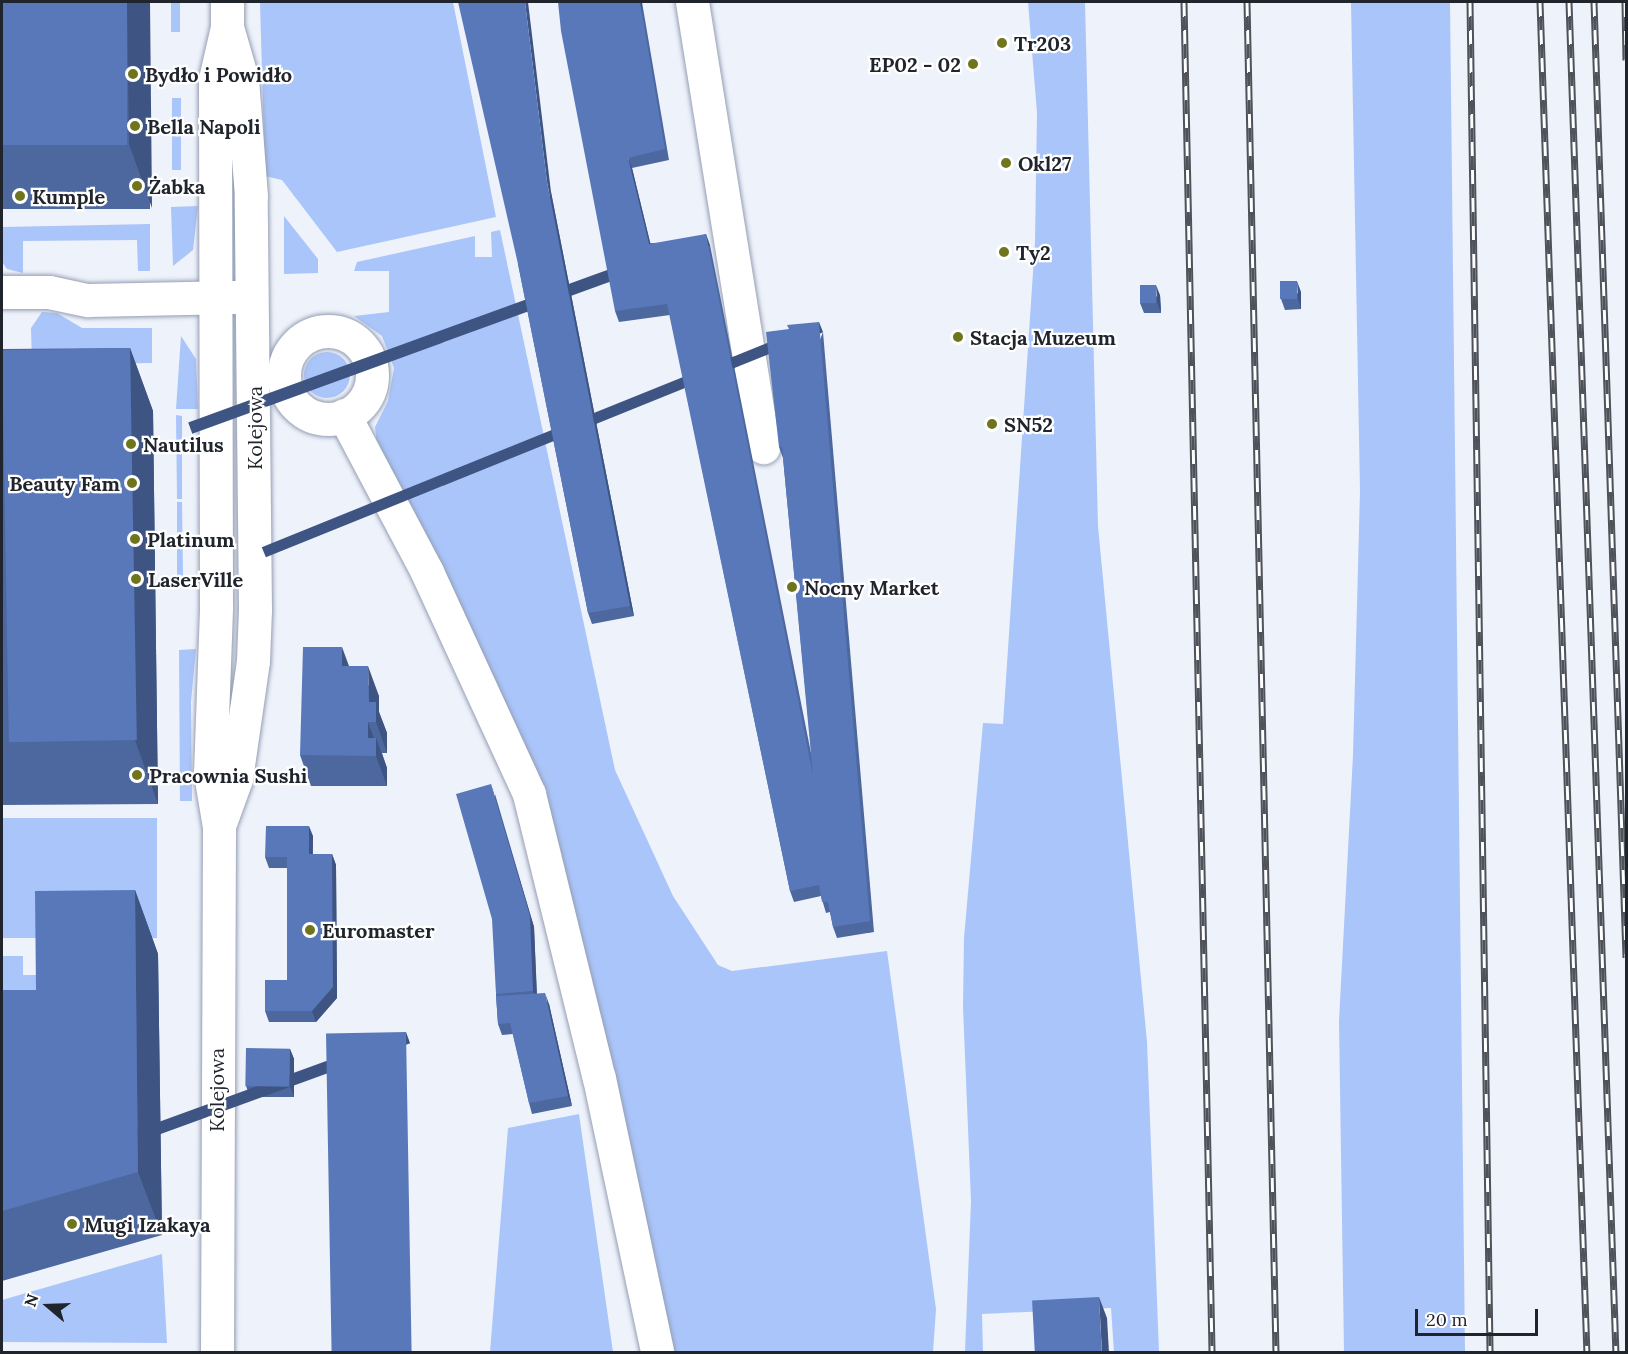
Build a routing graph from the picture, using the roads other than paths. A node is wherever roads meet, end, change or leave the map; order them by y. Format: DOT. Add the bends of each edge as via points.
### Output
graph roads {
  1 [pos="692,2"];
  2 [pos="227,14"];
  3 [pos="2,292"];
  4 [pos="253,297"];
  5 [pos="214,298"];
  6 [pos="269,369"];
  7 [pos="344,415"];
  8 [pos="763,447"];
  9 [pos="219,827"];
  10 [pos="217,1353"];
  11 [pos="657,1353"];
  1 -- 8 [label="street"];
  2 -- 4 [label="street, Kolejowa" via="242,79"];
  2 -- 5 [label="street, Kolejowa" via="215,79"];
  3 -- 5 [label="street" via="49,292 88,300"];
  4 -- 5 [label="street"];
  4 -- 6 [label="street, Kolejowa"];
  5 -- 9 [label="street, Kolejowa" via="216,607 210,773"];
  6 -- 7 [label="street" via="285,386 293,403 308,415 326,419"];
  6 -- 7 [label="street" via="300,339 329,330 349,336 365,352 372,374 370,389 360,405"];
  6 -- 9 [label="street, Kolejowa" via="254,641 236,779"];
  7 -- 11 [label="street" via="427,572 529,794 598,1078"];
  9 -- 10 [label="street, Kolejowa"];
}
